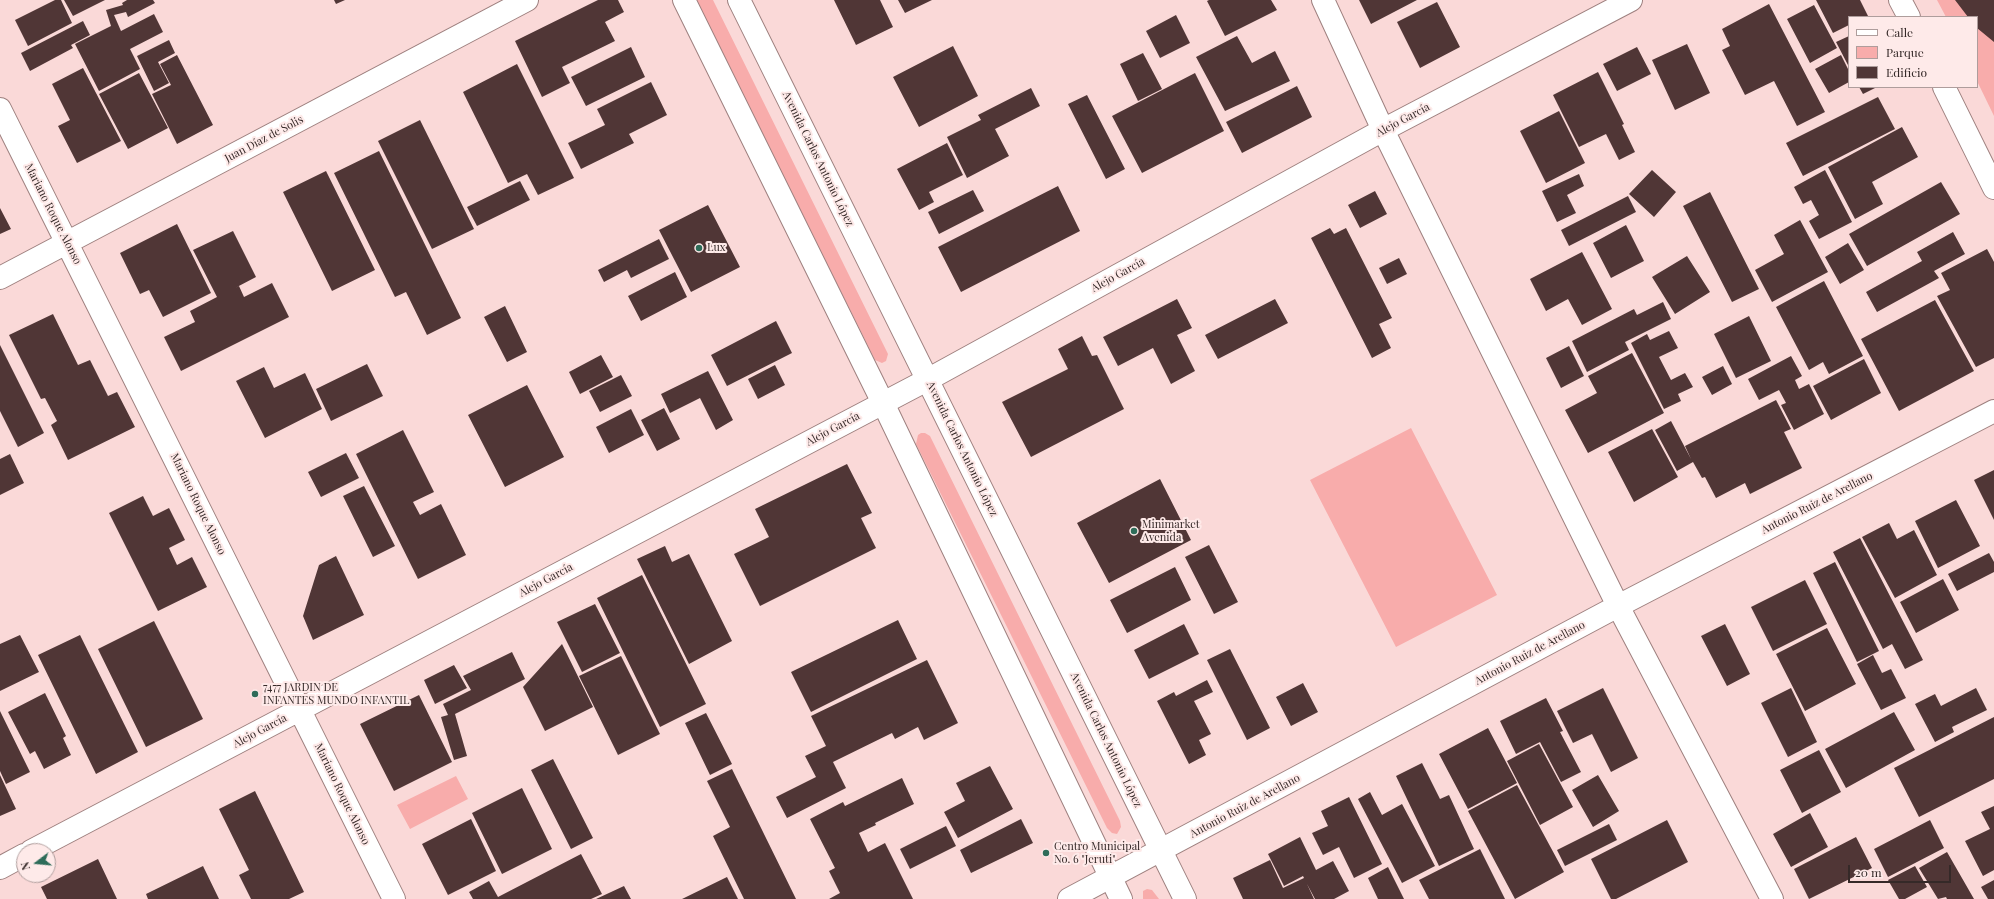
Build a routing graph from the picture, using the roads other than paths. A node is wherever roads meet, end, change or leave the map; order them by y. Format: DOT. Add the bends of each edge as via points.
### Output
graph roads {
  1 [pos="527,0"];
  2 [pos="684,0"];
  3 [pos="739,0"];
  4 [pos="1323,0"];
  5 [pos="1631,0"];
  6 [pos="1900,0"];
  7 [pos="1908,16"];
  8 [pos="1944,88"];
  9 [pos="0,109"];
  10 [pos="1383,130"];
  11 [pos="1994,188"];
  12 [pos="68,242"];
  13 [pos="0,278"];
  14 [pos="927,380"];
  15 [pos="883,403"];
  16 [pos="1994,411"];
  17 [pos="1618,606"];
  18 [pos="300,710"];
  19 [pos="46,843"];
  20 [pos="1161,851"];
  21 [pos="16,859"];
  22 [pos="0,868"];
  23 [pos="1110,877"];
  24 [pos="394,899"];
  25 [pos="1069,899"];
  26 [pos="1121,899"];
  27 [pos="1185,899"];
  28 [pos="1772,899"];
  1 -- 12 [label="street, Juan Díaz de Solis"];
  2 -- 15 [label="street"];
  3 -- 14 [label="street, Avenida Carlos Antonio López"];
  4 -- 10 [label="street"];
  5 -- 10 [label="street, Alejo García"];
  6 -- 7 [label="street"];
  8 -- 11 [label="street"];
  9 -- 12 [label="street, Mariano Roque Alonso"];
  10 -- 14 [label="street, Alejo García"];
  10 -- 17 [label="street"];
  12 -- 13 [label="street, Juan Díaz de Solis"];
  12 -- 18 [label="street, Mariano Roque Alonso"];
  14 -- 15 [label="street, Alejo García"];
  14 -- 20 [label="street, Avenida Carlos Antonio López"];
  15 -- 18 [label="street, Alejo García"];
  15 -- 23 [label="street"];
  16 -- 17 [label="street, Antonio Ruiz de Arellano"];
  17 -- 20 [label="street, Antonio Ruiz de Arellano"];
  17 -- 28 [label="street"];
  18 -- 19 [label="street, Alejo García"];
  18 -- 24 [label="street, Mariano Roque Alonso"];
  20 -- 23 [label="street, Antonio Ruiz de Arellano"];
  20 -- 27 [label="street, Avenida Carlos Antonio López"];
  21 -- 22 [label="street"];
  23 -- 25 [label="street, Antonio Ruiz de Arellano"];
  23 -- 26 [label="street"];
}
